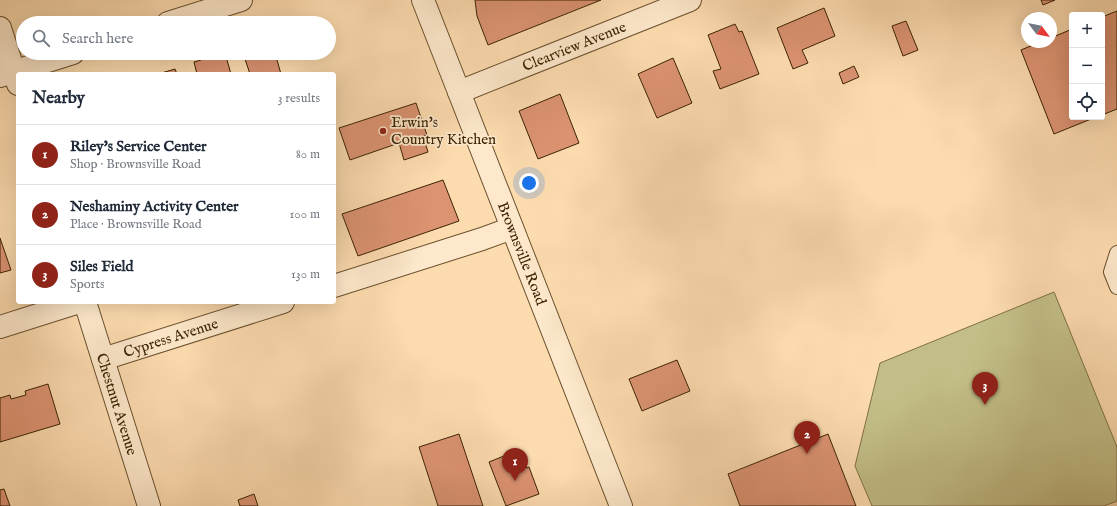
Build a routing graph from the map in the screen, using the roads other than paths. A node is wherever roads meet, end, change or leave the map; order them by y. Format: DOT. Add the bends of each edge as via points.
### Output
graph roads {
  1 [pos="242,0"];
  2 [pos="423,0"];
  3 [pos="690,0"];
  4 [pos="191,16"];
  5 [pos="0,28"];
  6 [pos="55,60"];
  7 [pos="24,72"];
  8 [pos="11,77"];
  9 [pos="459,92"];
  10 [pos="512,228"];
  11 [pos="1117,253"];
  12 [pos="336,285"];
  13 [pos="1117,287"];
  14 [pos="73,304"];
  15 [pos="86,304"];
  16 [pos="278,304"];
  17 [pos="0,327"];
  18 [pos="103,359"];
  19 [pos="150,506"];
  20 [pos="620,506"];
  1 -- 4 [label="street"];
  2 -- 9 [label="street, Brownsville Road"];
  3 -- 9 [label="street, Clearview Avenue"];
  5 -- 8 [label="street"];
  6 -- 7 [label="street"];
  9 -- 10 [label="street, Brownsville Road"];
  10 -- 12 [label="street"];
  10 -- 20 [label="street, Brownsville Road"];
  11 -- 13 [label="lane" via="1110,272"];
  14 -- 17 [label="street"];
  15 -- 18 [label="street, Chestnut Avenue"];
  16 -- 18 [label="street, Cypress Avenue"];
  18 -- 19 [label="street, Chestnut Avenue"];
}
